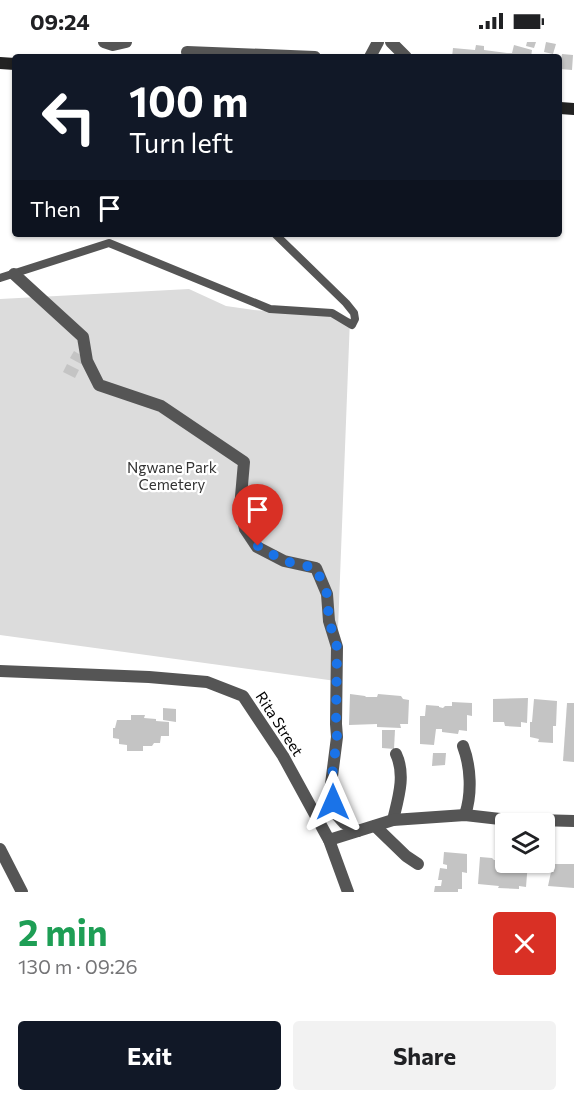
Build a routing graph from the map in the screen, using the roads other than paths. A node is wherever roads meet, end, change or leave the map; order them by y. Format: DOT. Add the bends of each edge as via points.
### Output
graph roads {
  1 [pos="104,42"];
  2 [pos="126,42"];
  3 [pos="204,42"];
  4 [pos="392,42"];
  5 [pos="186,54"];
  6 [pos="403,54"];
  7 [pos="278,237"];
  8 [pos="14,274"];
  9 [pos="0,278"];
  10 [pos="0,671"];
  11 [pos="463,746"];
  12 [pos="396,754"];
  13 [pos="465,815"];
  14 [pos="495,818"];
  15 [pos="393,820"];
  16 [pos="555,821"];
  17 [pos="574,821"];
  18 [pos="375,826"];
  19 [pos="358,831"];
  20 [pos="329,840"];
  21 [pos="0,849"];
  22 [pos="418,864"];
  23 [pos="22,892"];
  24 [pos="348,892"];
  1 -- 2 [label="street"];
  3 -- 5 [label="street"];
  4 -- 6 [label="street"];
  7 -- 8 [label="lane" via="346,303 354,313 352,325 332,313 270,309 109,243"];
  8 -- 9 [label="lane"];
  8 -- 19 [label="street" via="84,337 87,361 99,385 161,405 244,462 240,508 245,530 258,546 284,561 316,568 327,594 329,621 337,647 337,737 330,792 335,813"];
  10 -- 20 [label="street, Rita Street" via="207,682 243,696 283,756"];
  11 -- 13 [label="street" via="470,793"];
  12 -- 15 [label="street" via="401,775"];
  13 -- 14 [label="street"];
  13 -- 15 [label="street"];
  15 -- 18 [label="street"];
  16 -- 17 [label="street"];
  18 -- 19 [label="street"];
  18 -- 22 [label="street"];
  19 -- 20 [label="street"];
  20 -- 24 [label="street, Rita Street"];
  21 -- 23 [label="street"];
}
